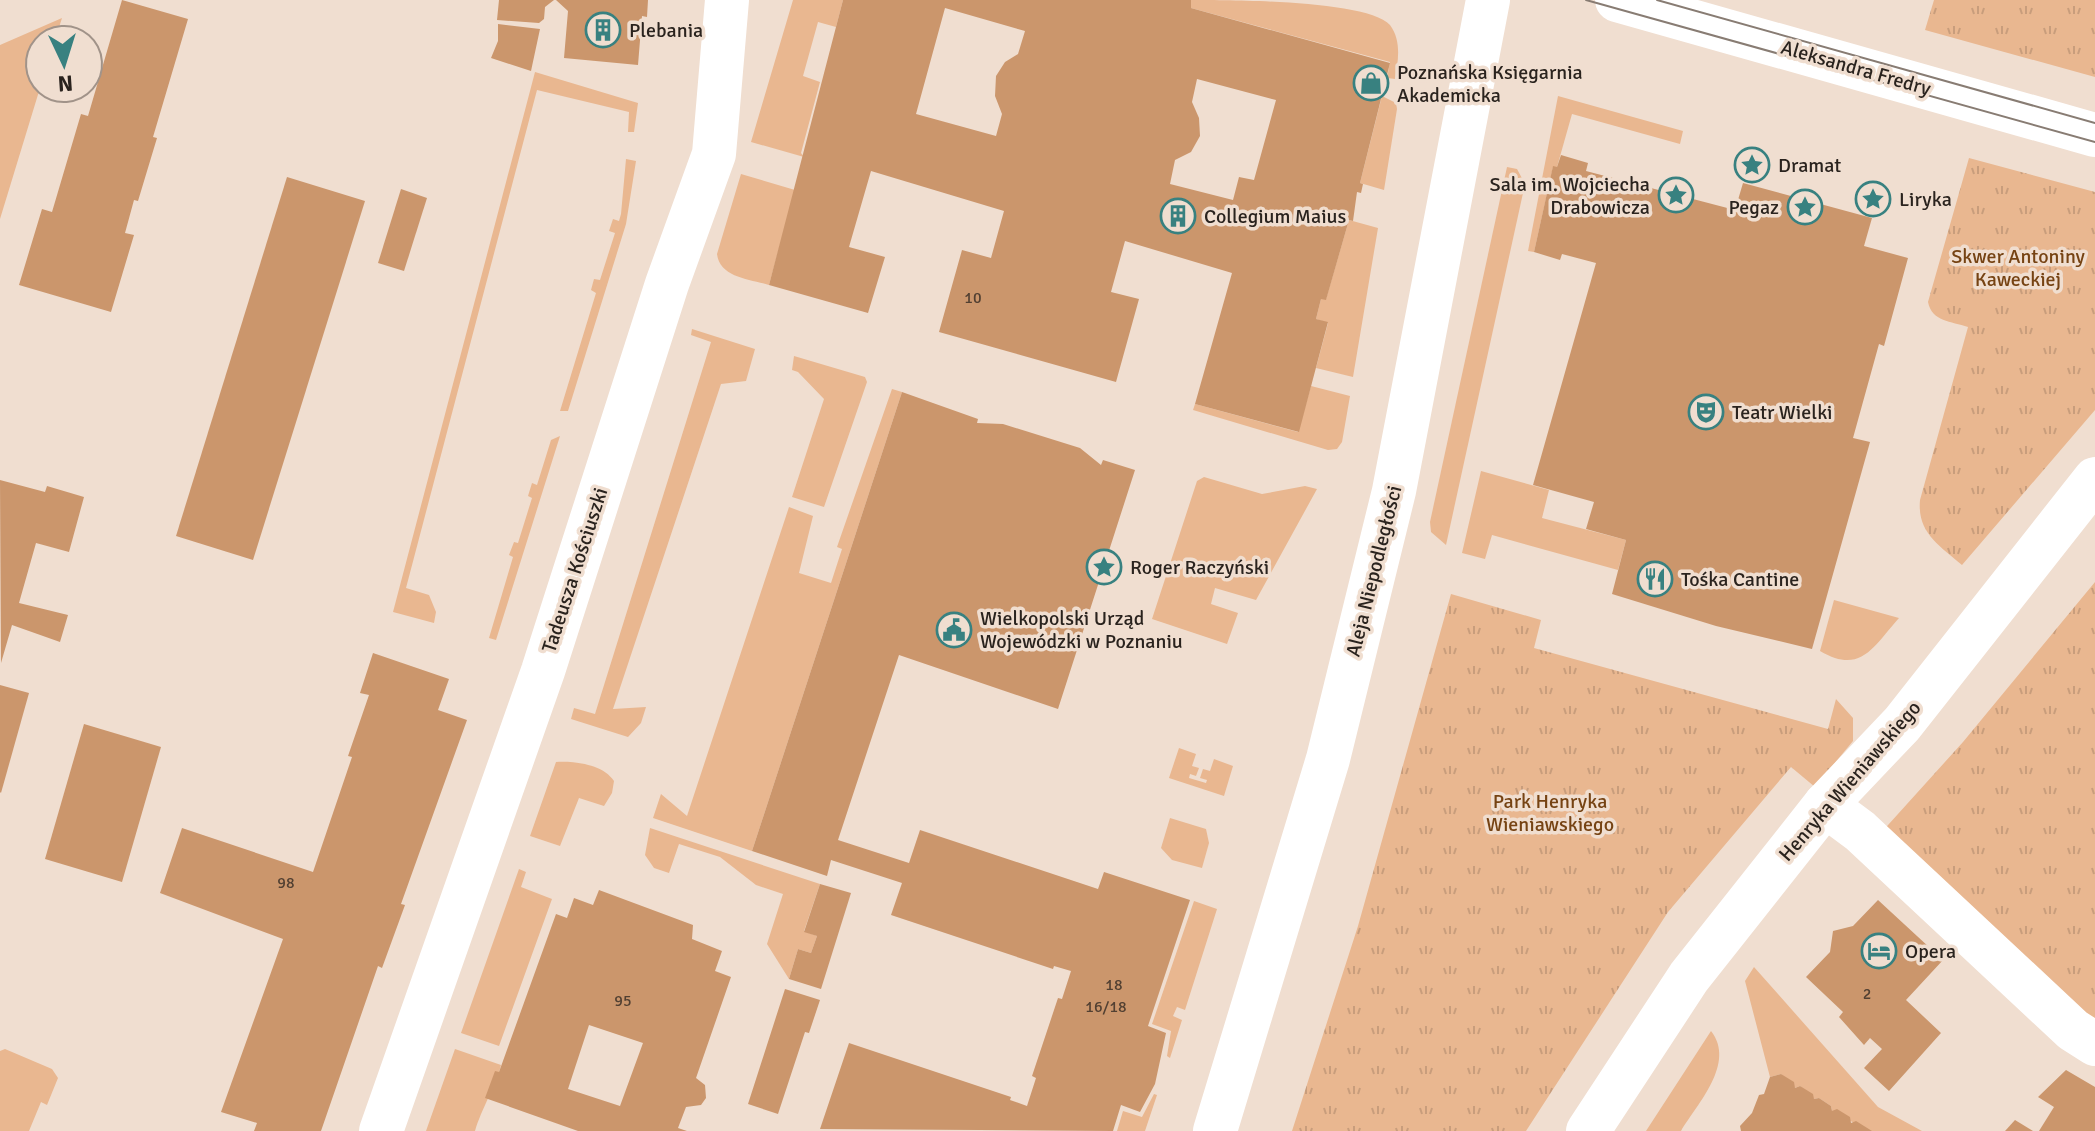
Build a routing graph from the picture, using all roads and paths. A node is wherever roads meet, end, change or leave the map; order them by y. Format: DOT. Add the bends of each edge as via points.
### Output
graph roads {
  1 [pos="727,0"];
  2 [pos="1488,0"];
  3 [pos="1617,0"];
  4 [pos="2095,135"];
  5 [pos="2095,479"];
  6 [pos="1825,805"];
  7 [pos="2095,1044"];
  8 [pos="381,1131"];
  9 [pos="1215,1131"];
  10 [pos="1588,1131"];
  1 -- 8 [label="street, Tadeusza Kościuszki" via="714,154 543,671"];
  2 -- 9 [label="street, Aleja Niepodległości" via="1394,491 1324,773"];
  3 -- 4 [label="street, Aleksandra Fredry"];
  5 -- 6 [label="street, Henryka Wieniawskiego" via="1902,724"];
  6 -- 7 [label="street" via="1860,831 2073,1030"];
  6 -- 10 [label="street, Henryka Wieniawskiego" via="1689,977"];
}
